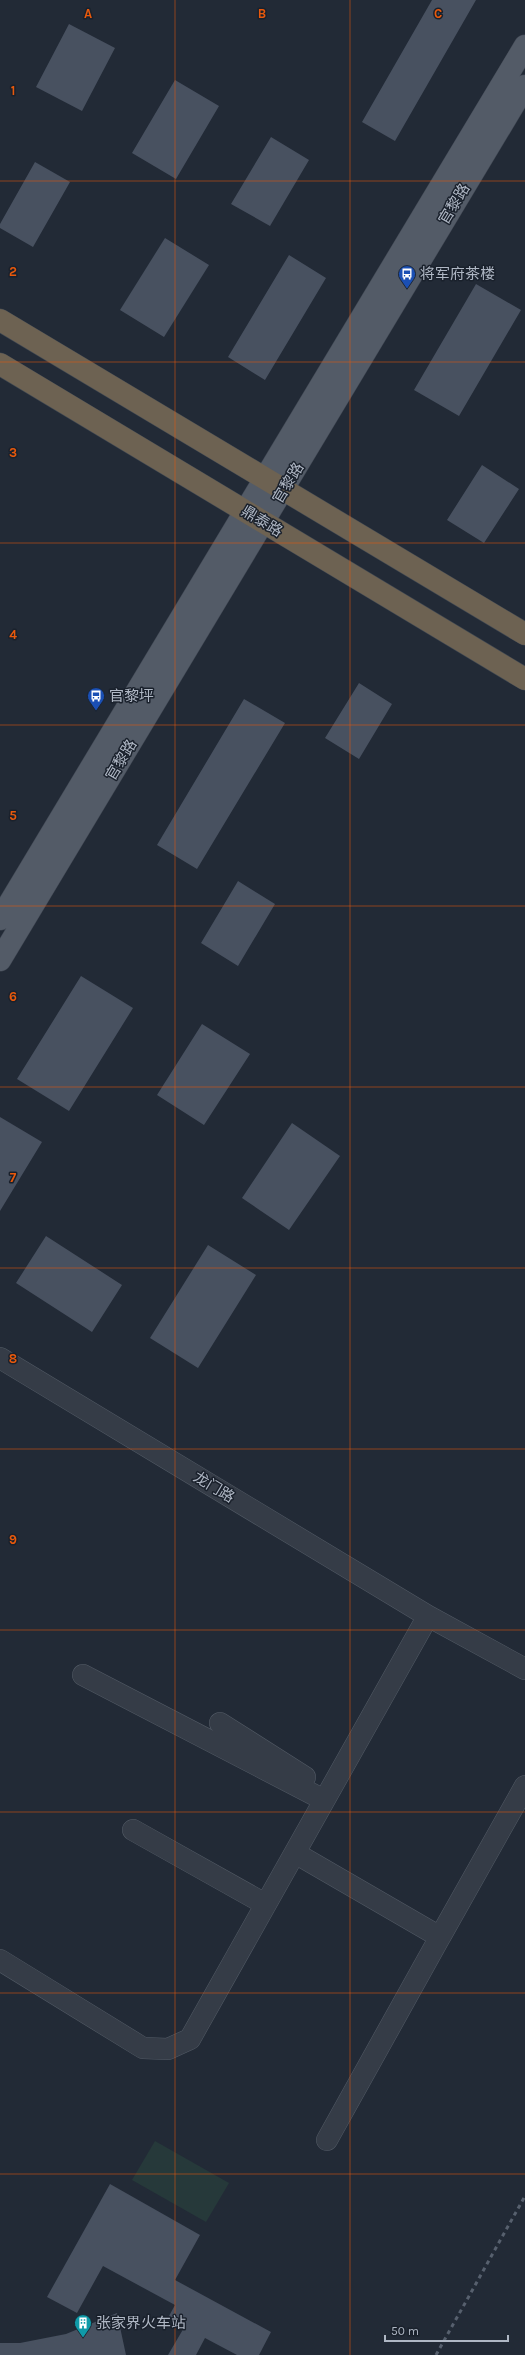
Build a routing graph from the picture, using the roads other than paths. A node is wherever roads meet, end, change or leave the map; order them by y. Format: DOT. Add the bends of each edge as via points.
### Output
graph roads {
  1 [pos="525,46"];
  2 [pos="525,86"];
  3 [pos="0,320"];
  4 [pos="0,364"];
  5 [pos="266,477"];
  6 [pos="285,488"];
  7 [pos="246,511"];
  8 [pos="264,522"];
  9 [pos="525,634"];
  10 [pos="525,679"];
  11 [pos="0,919"];
  12 [pos="0,960"];
  13 [pos="0,1358"];
  14 [pos="428,1616"];
  15 [pos="525,1669"];
  16 [pos="83,1675"];
  17 [pos="220,1723"];
  18 [pos="525,1786"];
  19 [pos="326,1796"];
  20 [pos="133,1830"];
  21 [pos="294,1853"];
  22 [pos="266,1904"];
  23 [pos="440,1937"];
  24 [pos="0,1960"];
  25 [pos="327,2140"];
  1 -- 5 [label="main road, 官黎路"];
  2 -- 6 [label="main road, 官黎路"];
  3 -- 5 [label="highway"];
  4 -- 7 [label="highway, 鼎泰路"];
  5 -- 6 [label="highway"];
  5 -- 7 [label="main road, 官黎路"];
  6 -- 8 [label="main road, 官黎路"];
  6 -- 9 [label="highway"];
  7 -- 8 [label="highway, 鼎泰路"];
  7 -- 11 [label="main road, 官黎路"];
  8 -- 10 [label="highway, 鼎泰路"];
  8 -- 12 [label="main road, 官黎路"];
  13 -- 14 [label="street, 龙门路"];
  14 -- 15 [label="street, 龙门路"];
  14 -- 19 [label="street"];
  16 -- 19 [label="street"];
  17 -- 19 [label="street"];
  18 -- 23 [label="street"];
  19 -- 21 [label="street"];
  20 -- 22 [label="street"];
  21 -- 22 [label="street"];
  21 -- 23 [label="street"];
  22 -- 24 [label="street" via="190,2039 168,2049 143,2048"];
  23 -- 25 [label="street"];
}
